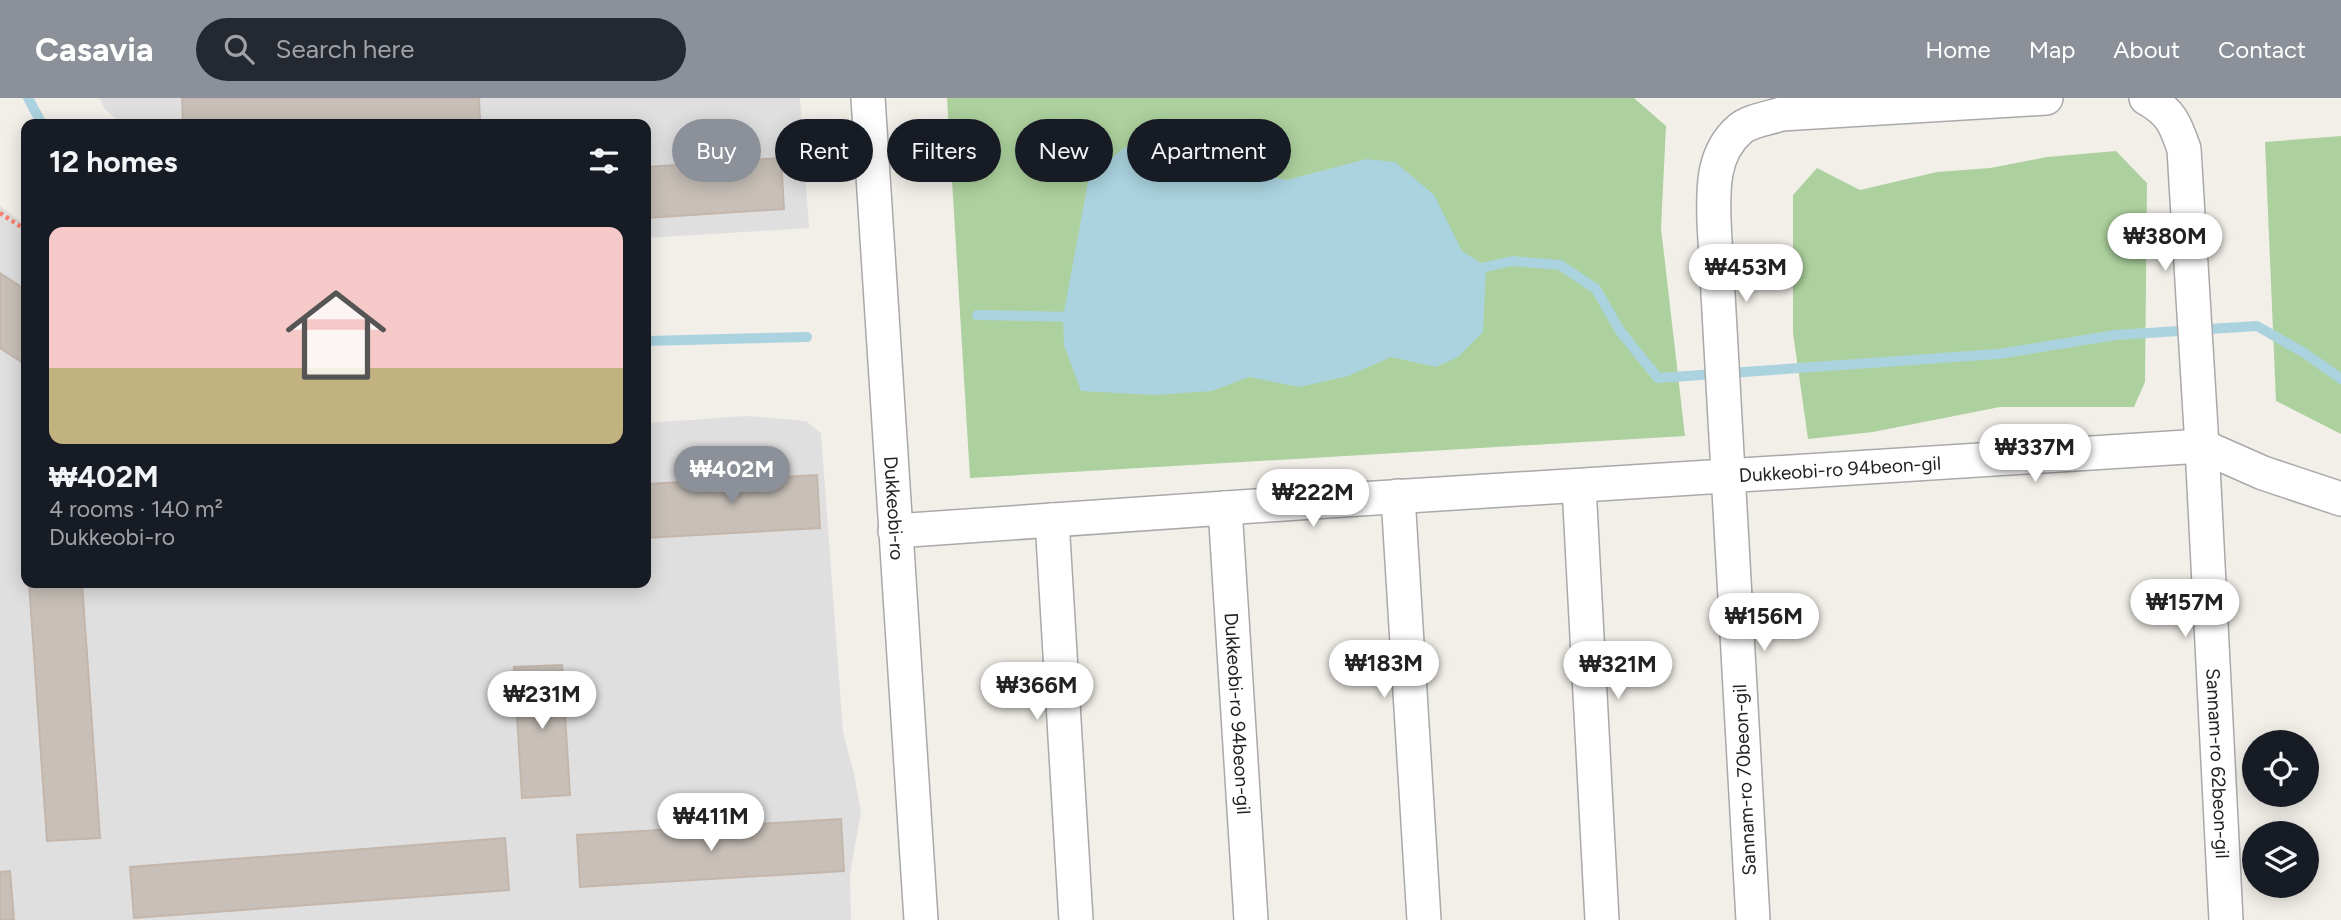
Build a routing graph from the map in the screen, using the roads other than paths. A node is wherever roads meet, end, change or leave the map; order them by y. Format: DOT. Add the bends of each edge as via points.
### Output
graph roads {
  1 [pos="868,98"];
  2 [pos="2046,98"];
  3 [pos="2146,98"];
  4 [pos="2202,446"];
  5 [pos="1727,476"];
  6 [pos="1579,486"];
  7 [pos="1398,496"];
  8 [pos="2341,499"];
  9 [pos="1225,508"];
  10 [pos="1052,520"];
  11 [pos="895,531"];
  12 [pos="1424,911"];
  13 [pos="921,920"];
  14 [pos="1076,920"];
  15 [pos="1251,920"];
  16 [pos="1602,920"];
  17 [pos="1753,920"];
  18 [pos="2226,920"];
  1 -- 11 [label="street, Dukkeobi-ro"];
  2 -- 5 [label="street, Sannam-ro 70beon-gil" via="1782,114 1741,127 1724,149 1713,182"];
  3 -- 4 [label="street, Sannam-ro 62beon-gil" via="2175,121 2184,149"];
  4 -- 5 [label="street, Dukkeobi-ro 94beon-gil"];
  4 -- 8 [label="street, Dukkeobi-ro 94beon-gil"];
  4 -- 18 [label="street, Sannam-ro 62beon-gil"];
  5 -- 6 [label="street, Dukkeobi-ro 94beon-gil"];
  5 -- 17 [label="street, Sannam-ro 70beon-gil"];
  6 -- 7 [label="street, Dukkeobi-ro 94beon-gil"];
  6 -- 16 [label="street"];
  7 -- 9 [label="street, Dukkeobi-ro 94beon-gil"];
  7 -- 12 [label="street"];
  9 -- 10 [label="street, Dukkeobi-ro 94beon-gil"];
  9 -- 15 [label="street, Dukkeobi-ro 94beon-gil"];
  10 -- 11 [label="street, Dukkeobi-ro 94beon-gil"];
  10 -- 14 [label="street"];
  11 -- 13 [label="street, Dukkeobi-ro"];
}
